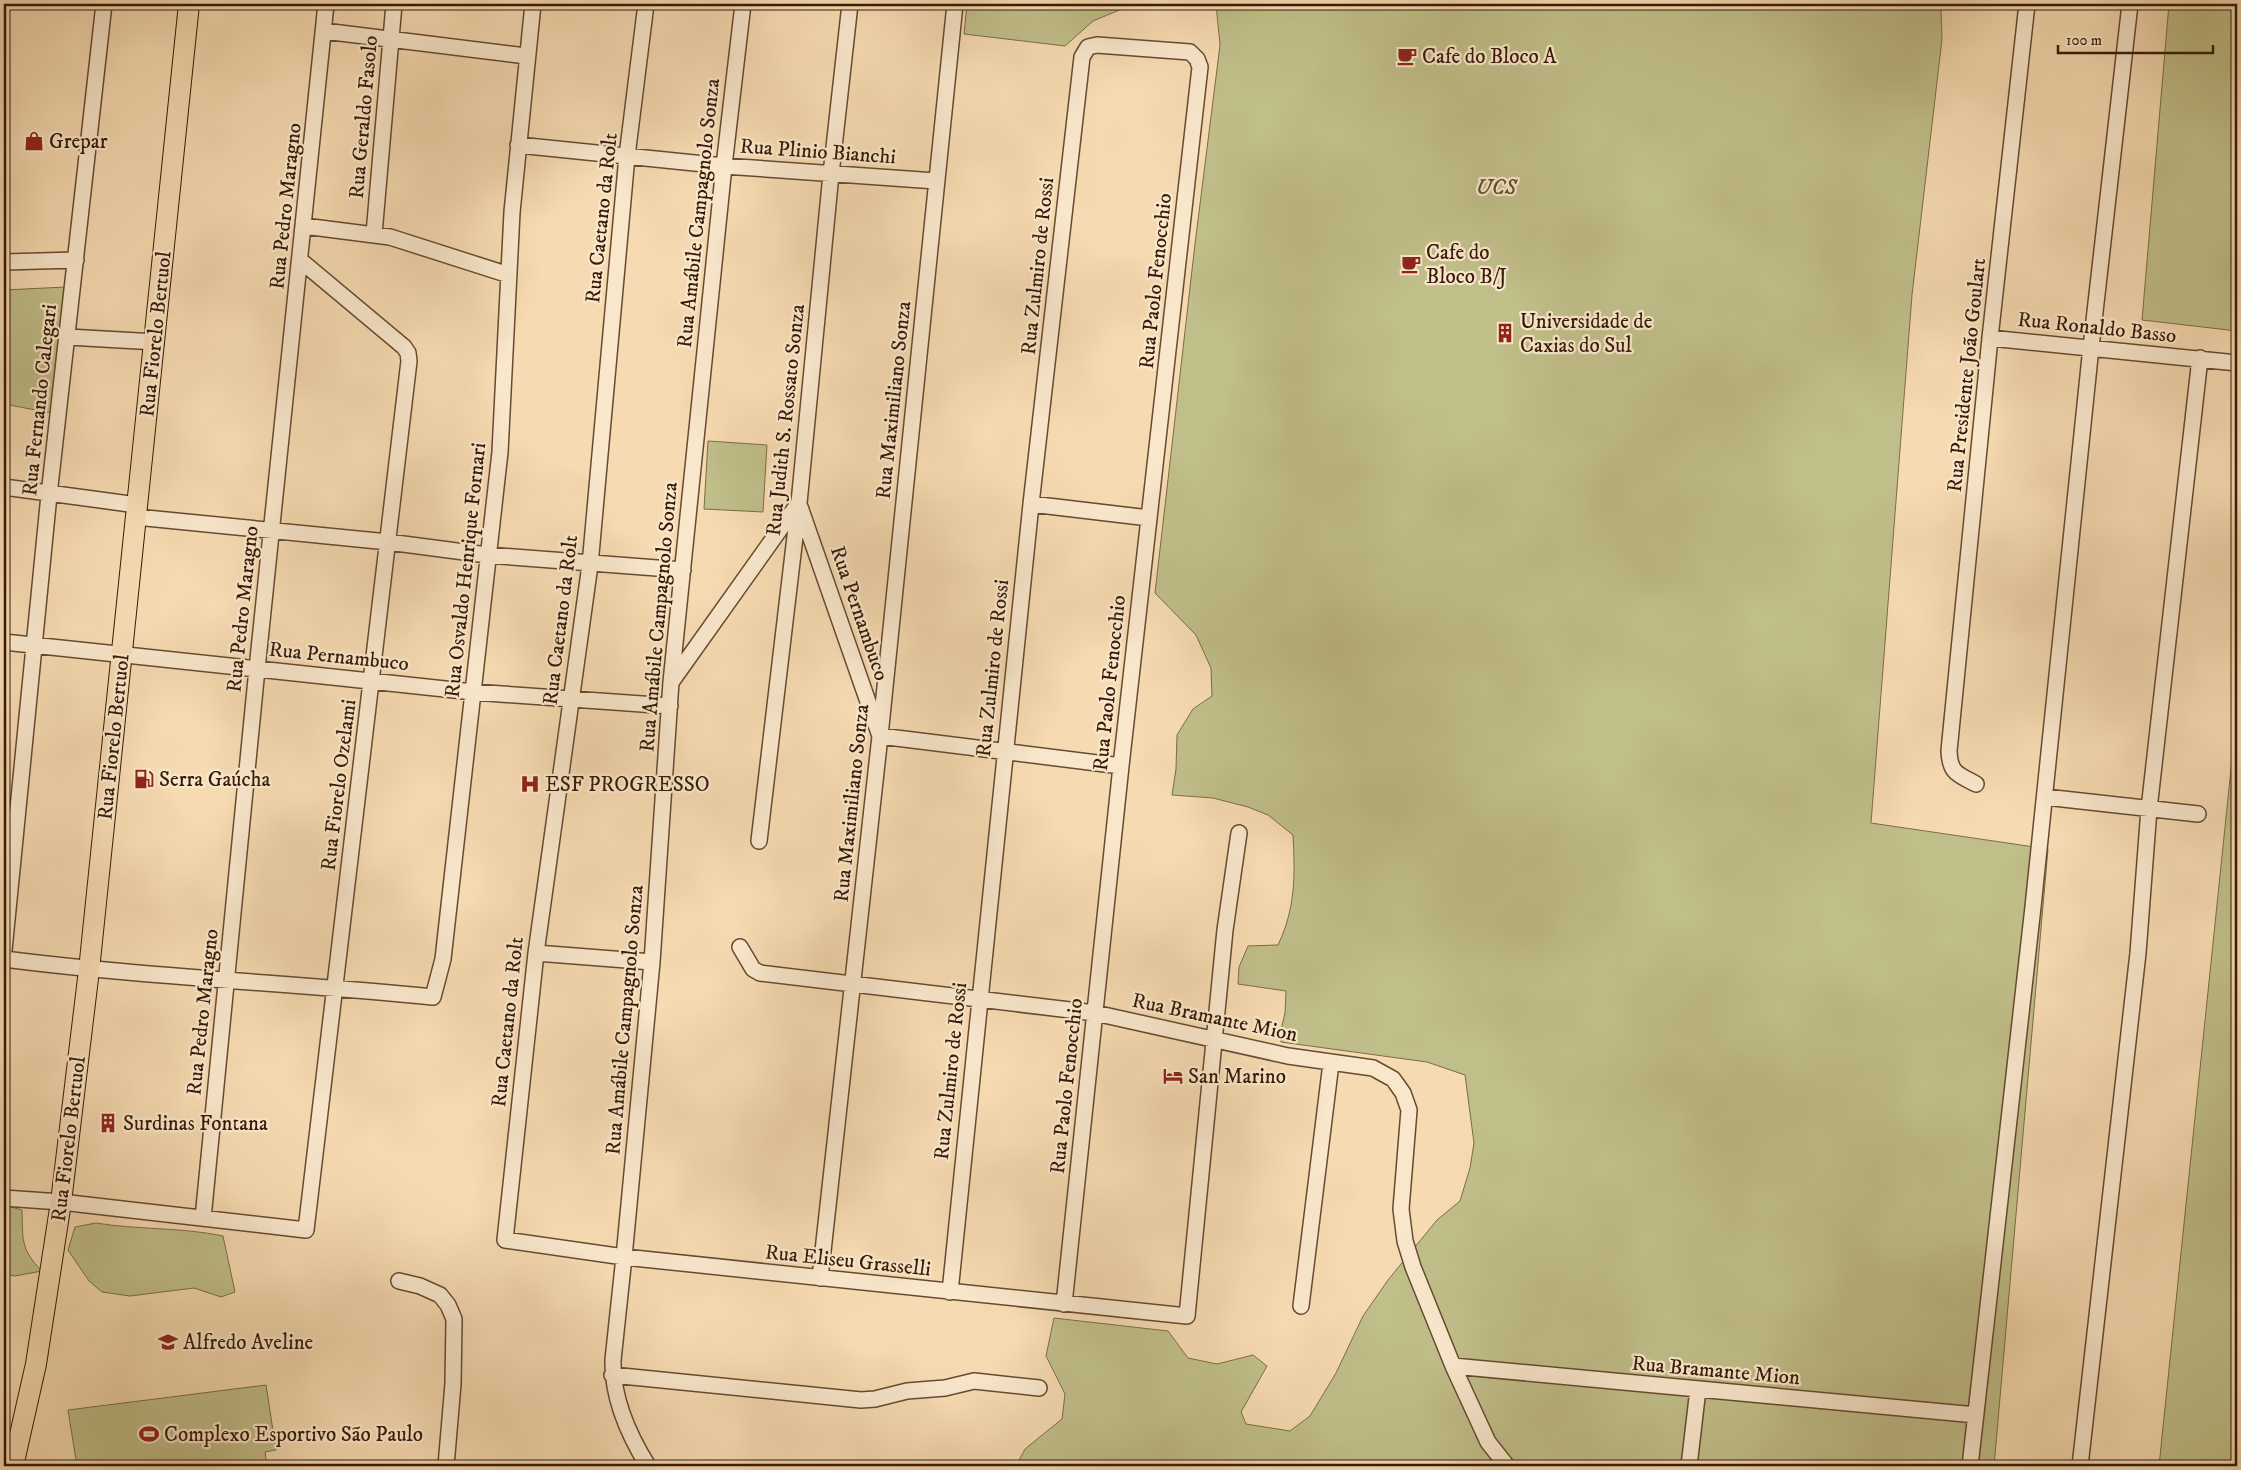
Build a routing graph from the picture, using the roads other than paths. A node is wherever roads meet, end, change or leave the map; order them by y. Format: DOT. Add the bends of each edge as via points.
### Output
graph roads {
  1 [pos="104,4"];
  2 [pos="189,4"];
  3 [pos="326,4"];
  4 [pos="394,4"];
  5 [pos="533,4"];
  6 [pos="646,4"];
  7 [pos="743,4"];
  8 [pos="850,4"];
  9 [pos="955,4"];
  10 [pos="2027,4"];
  11 [pos="2130,4"];
  12 [pos="324,31"];
  13 [pos="391,39"];
  14 [pos="1084,50"];
  15 [pos="526,56"];
  16 [pos="518,145"];
  17 [pos="627,156"];
  18 [pos="724,166"];
  19 [pos="831,174"];
  20 [pos="936,181"];
  21 [pos="304,226"];
  22 [pos="374,234"];
  23 [pos="76,260"];
  24 [pos="300,260"];
  25 [pos="4,262"];
  26 [pos="509,275"];
  27 [pos="68,337"];
  28 [pos="1990,338"];
  29 [pos="156,342"];
  30 [pos="2091,347"];
  31 [pos="2200,358"];
  32 [pos="2237,363"];
  33 [pos="4,487"];
  34 [pos="50,495"];
  35 [pos="799,503"];
  36 [pos="1031,504"];
  37 [pos="137,511"];
  38 [pos="1149,518"];
  39 [pos="272,531"];
  40 [pos="388,542"];
  41 [pos="487,555"];
  42 [pos="590,565"];
  43 [pos="683,570"];
  44 [pos="4,642"];
  45 [pos="34,646"];
  46 [pos="122,654"];
  47 [pos="256,669"];
  48 [pos="372,681"];
  49 [pos="671,682"];
  50 [pos="473,692"];
  51 [pos="572,700"];
  52 [pos="670,706"];
  53 [pos="880,736"];
  54 [pos="1005,753"];
  55 [pos="1122,766"];
  56 [pos="1976,784"];
  57 [pos="2044,797"];
  58 [pos="2149,809"];
  59 [pos="2198,814"];
  60 [pos="1239,833"];
  61 [pos="759,840"];
  62 [pos="740,947"];
  63 [pos="4,950"];
  64 [pos="536,953"];
  65 [pos="4,959"];
  66 [pos="652,962"];
  67 [pos="89,970"];
  68 [pos="227,980"];
  69 [pos="853,985"];
  70 [pos="335,988"];
  71 [pos="979,999"];
  72 [pos="1095,1013"];
  73 [pos="1213,1039"];
  74 [pos="1331,1063"];
  75 [pos="4,1198"];
  76 [pos="61,1202"];
  77 [pos="203,1218"];
  78 [pos="505,1240"];
  79 [pos="624,1257"];
  80 [pos="820,1278"];
  81 [pos="399,1281"];
  82 [pos="950,1292"];
  83 [pos="1064,1304"];
  84 [pos="1301,1306"];
  85 [pos="1453,1366"];
  86 [pos="612,1375"];
  87 [pos="1039,1388"];
  88 [pos="1698,1389"];
  89 [pos="1976,1415"];
  90 [pos="446,1462"];
  91 [pos="13,1466"];
  92 [pos="648,1466"];
  93 [pos="1506,1466"];
  94 [pos="1689,1466"];
  95 [pos="1970,1466"];
  96 [pos="2080,1466"];
  1 -- 23 [label="street, Rua Fernando Calegari"];
  2 -- 29 [label="main road, Rua Fiorelo Bertuol"];
  3 -- 12 [label="street, Rua Pedro Maragno"];
  4 -- 13 [label="street, Rua Geraldo Fasolo"];
  5 -- 15 [label="street, Rua Osvaldo Henrique Fornari"];
  6 -- 17 [label="street, Rua Caetano da Rolt"];
  7 -- 18 [label="street, Rua Amábile Campagnolo Sonza"];
  8 -- 19 [label="street, Rua Judith S. Rossato Sonza"];
  9 -- 20 [label="street, Rua Maximiliano Sonza"];
  10 -- 28 [label="street, Rua Presidente João Goulart"];
  11 -- 30 [label="street"];
  12 -- 13 [label="street"];
  12 -- 21 [label="street, Rua Pedro Maragno"];
  13 -- 15 [label="street"];
  13 -- 22 [label="street, Rua Geraldo Fasolo"];
  14 -- 36 [label="street, Rua Zulmiro de Rossi"];
  14 -- 38 [label="street, Rua Paolo Fenocchio" via="1097,45 1190,52 1200,67"];
  15 -- 16 [label="street, Rua Osvaldo Henrique Fornari"];
  16 -- 17 [label="street, Rua Plinio Bianchi"];
  16 -- 26 [label="street, Rua Osvaldo Henrique Fornari"];
  17 -- 18 [label="street, Rua Plinio Bianchi"];
  17 -- 42 [label="street, Rua Caetano da Rolt"];
  18 -- 19 [label="street, Rua Plinio Bianchi"];
  18 -- 43 [label="street, Rua Amábile Campagnolo Sonza"];
  19 -- 20 [label="street, Rua Plinio Bianchi"];
  19 -- 35 [label="street, Rua Judith S. Rossato Sonza"];
  20 -- 53 [label="street, Rua Maximiliano Sonza"];
  21 -- 22 [label="street"];
  21 -- 24 [label="street, Rua Pedro Maragno"];
  22 -- 26 [label="street"];
  23 -- 25 [label="street"];
  23 -- 27 [label="street, Rua Fernando Calegari"];
  24 -- 39 [label="street, Rua Pedro Maragno"];
  24 -- 40 [label="street, Rua Fiorelo Ozelami" via="408,353"];
  26 -- 41 [label="street, Rua Osvaldo Henrique Fornari" via="501,442"];
  27 -- 29 [label="street"];
  27 -- 34 [label="street, Rua Fernando Calegari"];
  28 -- 30 [label="street, Rua Ronaldo Basso"];
  28 -- 56 [label="street, Rua Presidente João Goulart" via="1949,751 1953,772"];
  29 -- 37 [label="main road, Rua Fiorelo Bertuol"];
  30 -- 31 [label="street, Rua Ronaldo Basso"];
  30 -- 57 [label="street"];
  31 -- 32 [label="street, Rua Ronaldo Basso"];
  31 -- 58 [label="street"];
  33 -- 34 [label="street"];
  34 -- 37 [label="street"];
  34 -- 45 [label="street, Rua Fernando Calegari"];
  35 -- 49 [label="street"];
  35 -- 53 [label="street, Rua Pernambuco"];
  35 -- 61 [label="street, Rua Judith S. Rossato Sonza"];
  36 -- 38 [label="street"];
  36 -- 54 [label="street, Rua Zulmiro de Rossi"];
  37 -- 39 [label="street"];
  37 -- 46 [label="main road, Rua Fiorelo Bertuol"];
  38 -- 55 [label="street, Rua Paolo Fenocchio"];
  39 -- 40 [label="street"];
  39 -- 47 [label="street, Rua Pedro Maragno"];
  40 -- 41 [label="street"];
  40 -- 48 [label="street, Rua Fiorelo Ozelami"];
  41 -- 42 [label="street"];
  41 -- 50 [label="street, Rua Osvaldo Henrique Fornari"];
  42 -- 43 [label="street"];
  42 -- 51 [label="street, Rua Caetano da Rolt"];
  43 -- 49 [label="street, Rua Amábile Campagnolo Sonza"];
  44 -- 45 [label="street, Rua Pernambuco"];
  45 -- 46 [label="street, Rua Pernambuco"];
  45 -- 63 [label="street, Rua Fernando Calegari"];
  46 -- 47 [label="street, Rua Pernambuco"];
  46 -- 67 [label="main road, Rua Fiorelo Bertuol"];
  47 -- 48 [label="street, Rua Pernambuco"];
  47 -- 68 [label="street, Rua Pedro Maragno"];
  48 -- 50 [label="street, Rua Pernambuco"];
  48 -- 70 [label="street, Rua Fiorelo Ozelami"];
  49 -- 52 [label="street, Rua Amábile Campagnolo Sonza"];
  50 -- 51 [label="street, Rua Pernambuco"];
  50 -- 70 [label="street, Rua Osvaldo Henrique Fornari" via="443,959 433,997"];
  51 -- 52 [label="street, Rua Pernambuco"];
  51 -- 64 [label="street, Rua Caetano da Rolt"];
  52 -- 66 [label="street, Rua Amábile Campagnolo Sonza"];
  53 -- 54 [label="street"];
  53 -- 69 [label="street, Rua Maximiliano Sonza"];
  54 -- 55 [label="street"];
  54 -- 71 [label="street, Rua Zulmiro de Rossi"];
  55 -- 72 [label="street, Rua Paolo Fenocchio"];
  57 -- 58 [label="street"];
  57 -- 89 [label="street"];
  58 -- 59 [label="street"];
  58 -- 96 [label="street" via="2138,953"];
  60 -- 73 [label="street" via="1224,930"];
  62 -- 69 [label="street, Rua Bramante Mion" via="753,969 760,973"];
  64 -- 66 [label="street"];
  64 -- 78 [label="street, Rua Caetano da Rolt"];
  65 -- 67 [label="street"];
  66 -- 79 [label="street, Rua Amábile Campagnolo Sonza"];
  67 -- 68 [label="street"];
  67 -- 76 [label="main road, Rua Fiorelo Bertuol"];
  68 -- 70 [label="street"];
  68 -- 77 [label="street, Rua Pedro Maragno"];
  69 -- 71 [label="street, Rua Bramante Mion"];
  69 -- 80 [label="street, Rua Maximiliano Sonza"];
  70 -- 77 [label="street, Rua Fiorelo Ozelami" via="306,1230"];
  71 -- 72 [label="street, Rua Bramante Mion"];
  71 -- 82 [label="street, Rua Zulmiro de Rossi"];
  72 -- 73 [label="street, Rua Bramante Mion"];
  72 -- 83 [label="street, Rua Paolo Fenocchio"];
  73 -- 74 [label="street, Rua Bramante Mion"];
  73 -- 83 [label="street, Rua Eliseu Grasselli" via="1187,1316"];
  74 -- 84 [label="street"];
  74 -- 85 [label="street, Rua Bramante Mion" via="1373,1068 1393,1079 1403,1093 1409,1110 1401,1209 1405,1241"];
  75 -- 76 [label="street"];
  76 -- 77 [label="street"];
  76 -- 91 [label="main road, Rua Fiorelo Bertuol" via="36,1364"];
  78 -- 79 [label="street, Rua Eliseu Grasselli"];
  79 -- 80 [label="street, Rua Eliseu Grasselli"];
  79 -- 86 [label="street, Rua Amábile Campagnolo Sonza"];
  80 -- 82 [label="street, Rua Eliseu Grasselli"];
  81 -- 90 [label="street" via="440,1295 454,1319 453,1384"];
  82 -- 83 [label="street, Rua Eliseu Grasselli"];
  85 -- 88 [label="street, Rua Bramante Mion"];
  85 -- 93 [label="street, Rua Bramante Mion" via="1488,1442"];
  86 -- 87 [label="street" via="861,1400 974,1381"];
  86 -- 92 [label="street, Rua Amábile Campagnolo Sonza" via="620,1409"];
  88 -- 89 [label="street, Rua Bramante Mion"];
  88 -- 94 [label="street"];
  89 -- 95 [label="street"];
}
